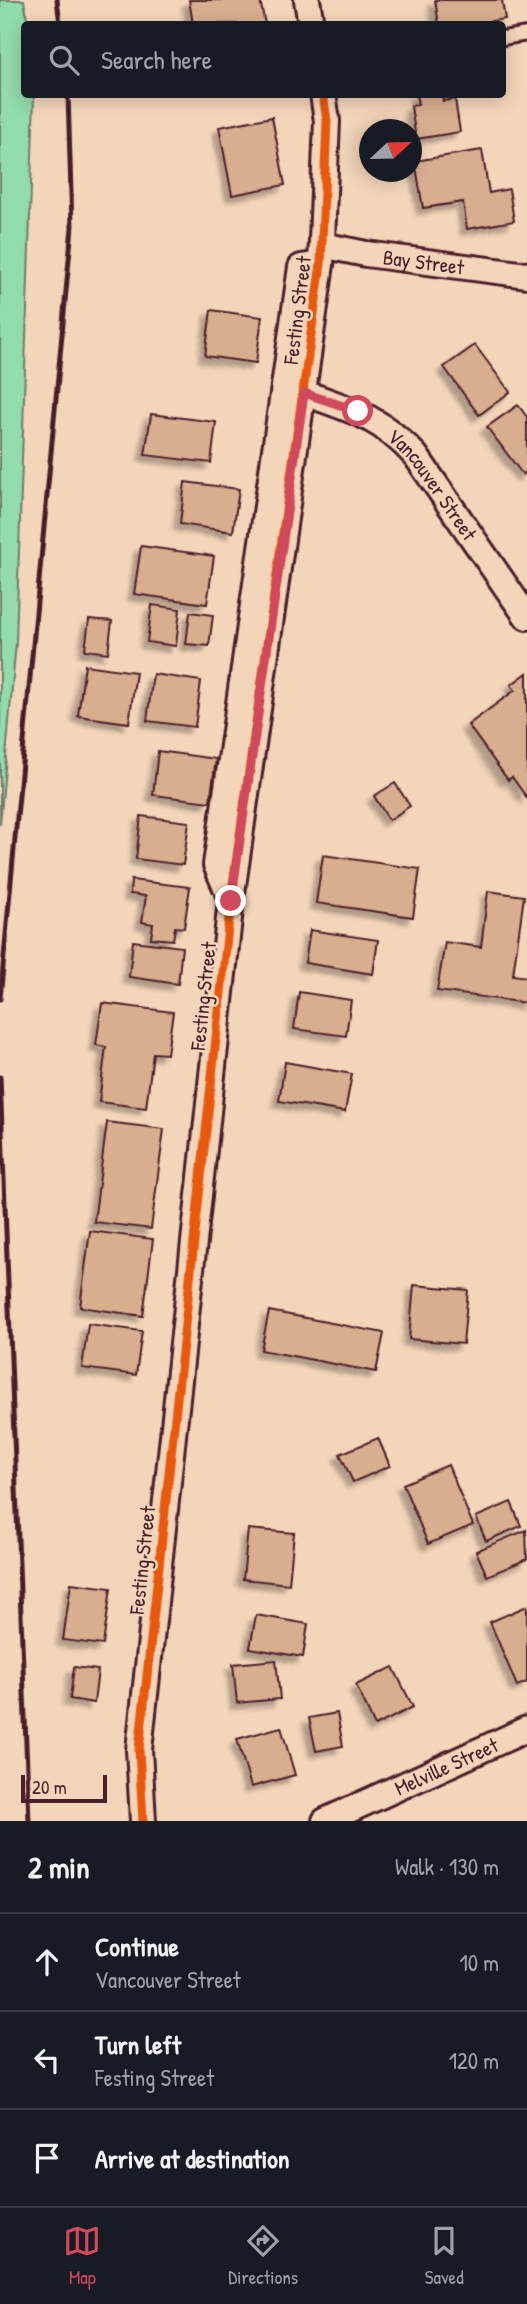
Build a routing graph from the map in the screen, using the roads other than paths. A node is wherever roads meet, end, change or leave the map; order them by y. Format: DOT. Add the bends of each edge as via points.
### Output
graph roads {
  1 [pos="307,0"];
  2 [pos="310,21"];
  3 [pos="527,34"];
  4 [pos="506,37"];
  5 [pos="324,98"];
  6 [pos="321,255"];
  7 [pos="527,275"];
  8 [pos="304,393"];
  9 [pos="527,617"];
  10 [pos="231,901"];
  11 [pos="527,1729"];
  12 [pos="143,1821"];
  13 [pos="326,1821"];
  1 -- 2 [label="street"];
  3 -- 4 [label="lane"];
  5 -- 6 [label="street, Festing Street" via="327,121"];
  6 -- 7 [label="street, Bay Street" via="366,254"];
  6 -- 8 [label="street, Festing Street"];
  6 -- 10 [label="street, Festing Street" via="301,267 216,865"];
  8 -- 9 [label="street, Vancouver Street" via="358,411 398,436"];
  8 -- 10 [label="street, Festing Street"];
  10 -- 12 [label="street, Festing Street" via="139,1750"];
  11 -- 13 [label="street, Melville Street"];
}
